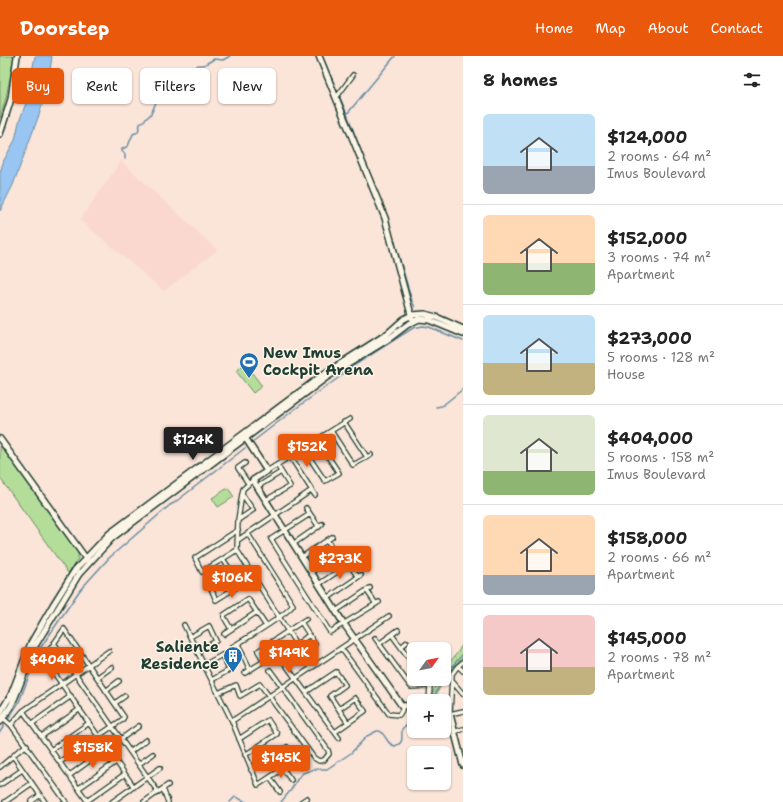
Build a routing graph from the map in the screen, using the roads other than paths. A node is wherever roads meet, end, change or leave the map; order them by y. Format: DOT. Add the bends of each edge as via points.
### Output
graph roads {
  1 [pos="17,56"];
  2 [pos="319,56"];
  3 [pos="353,75"];
  4 [pos="336,98"];
  5 [pos="0,134"];
  6 [pos="412,315"];
  7 [pos="413,321"];
  8 [pos="463,329"];
  9 [pos="463,334"];
  10 [pos="350,419"];
  11 [pos="344,422"];
  12 [pos="331,431"];
  13 [pos="244,437"];
  14 [pos="0,440"];
  15 [pos="317,440"];
  16 [pos="303,448"];
  17 [pos="286,450"];
  18 [pos="371,455"];
  19 [pos="290,456"];
  20 [pos="367,457"];
  21 [pos="245,463"];
  22 [pos="277,465"];
  23 [pos="267,471"];
  24 [pos="281,472"];
  25 [pos="251,482"];
  26 [pos="257,487"];
  27 [pos="312,490"];
  28 [pos="242,494"];
  29 [pos="315,494"];
  30 [pos="266,500"];
  31 [pos="306,508"];
  32 [pos="310,514"];
  33 [pos="275,515"];
  34 [pos="238,520"];
  35 [pos="238,530"];
  36 [pos="285,530"];
  37 [pos="248,534"];
  38 [pos="332,537"];
  39 [pos="238,540"];
  40 [pos="327,540"];
  41 [pos="293,544"];
  42 [pos="237,550"];
  43 [pos="342,550"];
  44 [pos="336,554"];
  45 [pos="302,557"];
  46 [pos="223,559"];
  47 [pos="87,560"];
  48 [pos="310,571"];
  49 [pos="231,573"];
  50 [pos="319,584"];
  51 [pos="328,598"];
  52 [pos="336,611"];
  53 [pos="257,612"];
  54 [pos="280,616"];
  55 [pos="388,616"];
  56 [pos="306,619"];
  57 [pos="301,622"];
  58 [pos="344,624"];
  59 [pos="184,625"];
  60 [pos="266,626"];
  61 [pos="231,629"];
  62 [pos="398,630"];
  63 [pos="288,631"];
  64 [pos="224,634"];
  65 [pos="309,635"];
  66 [pos="392,635"];
  67 [pos="190,637"];
  68 [pos="374,638"];
  69 [pos="354,639"];
  70 [pos="272,642"];
  71 [pos="407,642"];
  72 [pos="54,643"];
  73 [pos="238,644"];
  74 [pos="315,644"];
  75 [pos="379,644"];
  76 [pos="296,645"];
  77 [pos="232,647"];
  78 [pos="401,647"];
  79 [pos="341,648"];
  80 [pos="109,651"];
  81 [pos="198,651"];
  82 [pos="407,656"];
  83 [pos="463,662"];
  84 [pos="89,665"];
  85 [pos="204,665"];
  86 [pos="458,666"];
  87 [pos="112,667"];
  88 [pos="311,668"];
  89 [pos="250,670"];
  90 [pos="270,670"];
  91 [pos="463,671"];
  92 [pos="245,673"];
  93 [pos="76,674"];
  94 [pos="98,677"];
  95 [pos="296,678"];
  96 [pos="212,680"];
  97 [pos="407,680"];
  98 [pos="451,680"];
  99 [pos="119,682"];
  100 [pos="62,684"];
  101 [pos="411,686"];
  102 [pos="430,686"];
  103 [pos="283,687"];
  104 [pos="106,690"];
  105 [pos="306,692"];
  106 [pos="218,694"];
  107 [pos="429,694"];
  108 [pos="463,694"];
  109 [pos="71,696"];
  110 [pos="125,696"];
  111 [pos="269,696"];
  112 [pos="115,703"];
  113 [pos="407,705"];
  114 [pos="402,706"];
  115 [pos="339,709"];
  116 [pos="80,710"];
  117 [pos="23,711"];
  118 [pos="463,711"];
  119 [pos="451,712"];
  120 [pos="5,720"];
  121 [pos="232,721"];
  122 [pos="33,723"];
  123 [pos="89,723"];
  124 [pos="348,723"];
  125 [pos="451,724"];
  126 [pos="112,726"];
  127 [pos="139,726"];
  128 [pos="463,729"];
  129 [pos="335,732"];
  130 [pos="454,732"];
  131 [pos="98,735"];
  132 [pos="42,736"];
  133 [pos="339,738"];
  134 [pos="121,739"];
  135 [pos="239,739"];
  136 [pos="146,740"];
  137 [pos="27,745"];
  138 [pos="460,747"];
  139 [pos="107,748"];
  140 [pos="51,750"];
  141 [pos="130,752"];
  142 [pos="153,754"];
  143 [pos="245,755"];
  144 [pos="13,756"];
  145 [pos="296,760"];
  146 [pos="60,762"];
  147 [pos="116,762"];
  148 [pos="463,763"];
  149 [pos="139,764"];
  150 [pos="0,767"];
  151 [pos="301,767"];
  152 [pos="160,768"];
  153 [pos="283,768"];
  154 [pos="22,770"];
  155 [pos="251,770"];
  156 [pos="125,774"];
  157 [pos="70,775"];
  158 [pos="147,777"];
  159 [pos="270,778"];
  160 [pos="291,780"];
  161 [pos="32,783"];
  162 [pos="168,785"];
  163 [pos="0,786"];
  164 [pos="134,786"];
  165 [pos="79,788"];
  166 [pos="163,789"];
  167 [pos="158,792"];
  168 [pos="280,792"];
  169 [pos="40,795"];
  170 [pos="307,798"];
  171 [pos="88,801"];
  172 [pos="5,802"];
  173 [pos="31,802"];
  174 [pos="45,802"];
  175 [pos="66,802"];
  176 [pos="112,802"];
  177 [pos="144,802"];
  178 [pos="168,802"];
  179 [pos="301,802"];
  1 -- 5 [label="street" via="11,99"];
  2 -- 4 [label="street"];
  3 -- 4 [label="street"];
  4 -- 6 [label="street" via="385,218"];
  6 -- 7 [label="street"];
  6 -- 8 [label="street" via="430,315"];
  6 -- 13 [label="street" via="324,374"];
  7 -- 9 [label="street" via="430,320"];
  7 -- 13 [label="street" via="327,377"];
  10 -- 11 [label="street"];
  11 -- 12 [label="street"];
  11 -- 20 [label="street"];
  12 -- 15 [label="street"];
  12 -- 20 [label="street" via="353,465"];
  13 -- 23 [label="street"];
  13 -- 47 [label="street" via="115,530"];
  14 -- 47 [label="street"];
  15 -- 16 [label="street"];
  15 -- 16 [label="street" via="339,473 325,481"];
  16 -- 19 [label="street"];
  17 -- 19 [label="street"];
  18 -- 20 [label="street"];
  19 -- 22 [label="street"];
  19 -- 27 [label="street"];
  21 -- 25 [label="street" via="238,468"];
  22 -- 23 [label="street"];
  22 -- 24 [label="street"];
  23 -- 25 [label="street"];
  24 -- 26 [label="street"];
  24 -- 30 [label="street" via="290,486"];
  25 -- 26 [label="street"];
  25 -- 28 [label="street"];
  26 -- 30 [label="street"];
  27 -- 29 [label="street"];
  27 -- 33 [label="street"];
  28 -- 34 [label="street"];
  28 -- 34 [label="street" via="253,510"];
  30 -- 33 [label="street"];
  31 -- 32 [label="street"];
  32 -- 36 [label="street"];
  32 -- 41 [label="street" via="320,526"];
  33 -- 36 [label="street"];
  33 -- 37 [label="street"];
  34 -- 35 [label="street"];
  35 -- 39 [label="street"];
  35 -- 46 [label="street" via="195,558 202,572"];
  36 -- 41 [label="street"];
  36 -- 58 [label="street" via="271,539 330,632"];
  37 -- 39 [label="street"];
  37 -- 54 [label="street" via="293,605"];
  38 -- 40 [label="street"];
  39 -- 42 [label="street"];
  40 -- 44 [label="street"];
  40 -- 45 [label="street"];
  41 -- 45 [label="street"];
  42 -- 46 [label="street"];
  42 -- 54 [label="street"];
  43 -- 44 [label="street"];
  44 -- 48 [label="street"];
  45 -- 48 [label="street"];
  46 -- 49 [label="street"];
  47 -- 120 [label="street" via="75,570 31,643 11,695"];
  48 -- 50 [label="street"];
  49 -- 49 [label="street" via="210,586 216,600 240,585"];
  50 -- 51 [label="street"];
  50 -- 51 [label="street" via="350,563 359,576"];
  51 -- 52 [label="street"];
  52 -- 58 [label="street"];
  52 -- 58 [label="street" via="368,589 377,603"];
  53 -- 60 [label="street"];
  53 -- 61 [label="street"];
  53 -- 61 [label="street" via="248,599 225,613 224,617"];
  54 -- 60 [label="street"];
  54 -- 63 [label="street"];
  55 -- 69 [label="street"];
  56 -- 57 [label="street"];
  57 -- 63 [label="street"];
  57 -- 65 [label="street"];
  58 -- 69 [label="street"];
  59 -- 67 [label="street"];
  60 -- 73 [label="street"];
  61 -- 64 [label="street"];
  62 -- 66 [label="street"];
  63 -- 70 [label="street"];
  63 -- 76 [label="street"];
  65 -- 74 [label="street"];
  65 -- 76 [label="street"];
  66 -- 75 [label="street"];
  66 -- 78 [label="street"];
  67 -- 81 [label="street"];
  67 -- 81 [label="street" via="209,626 216,641"];
  68 -- 75 [label="street"];
  69 -- 79 [label="street"];
  69 -- 114 [label="street"];
  70 -- 89 [label="street" via="258,651 264,661"];
  70 -- 95 [label="street"];
  71 -- 78 [label="street"];
  72 -- 84 [label="street" via="64,629"];
  72 -- 93 [label="street"];
  72 -- 100 [label="street" via="44,658"];
  73 -- 77 [label="street"];
  73 -- 89 [label="street"];
  75 -- 97 [label="street"];
  76 -- 88 [label="street"];
  78 -- 82 [label="street"];
  79 -- 88 [label="street"];
  79 -- 114 [label="street" via="389,714 399,715"];
  80 -- 84 [label="street"];
  81 -- 85 [label="street"];
  83 -- 86 [label="street"];
  84 -- 93 [label="street"];
  84 -- 94 [label="street"];
  85 -- 96 [label="street"];
  85 -- 96 [label="street" via="222,655 229,670"];
  86 -- 91 [label="street"];
  86 -- 98 [label="street"];
  87 -- 94 [label="street"];
  88 -- 95 [label="street"];
  89 -- 92 [label="street"];
  90 -- 103 [label="street"];
  93 -- 100 [label="street"];
  93 -- 126 [label="street"];
  94 -- 104 [label="street"];
  95 -- 103 [label="street"];
  95 -- 105 [label="street"];
  96 -- 106 [label="street"];
  98 -- 108 [label="street"];
  99 -- 104 [label="street"];
  100 -- 109 [label="street"];
  100 -- 117 [label="street"];
  101 -- 102 [label="street"];
  102 -- 107 [label="street"];
  103 -- 111 [label="street"];
  103 -- 111 [label="street" via="328,750 329,754 324,760 314,758"];
  104 -- 112 [label="street"];
  105 -- 115 [label="street" via="336,672 345,685 330,696"];
  105 -- 129 [label="street"];
  106 -- 111 [label="street" via="236,685 240,696 260,684"];
  106 -- 121 [label="street"];
  109 -- 116 [label="street"];
  109 -- 122 [label="street"];
  110 -- 112 [label="street"];
  111 -- 121 [label="street"];
  112 -- 126 [label="street" via="124,717"];
  113 -- 114 [label="street"];
  115 -- 124 [label="street"];
  115 -- 124 [label="street" via="355,698 365,711"];
  116 -- 123 [label="street"];
  116 -- 132 [label="street"];
  117 -- 120 [label="street"];
  117 -- 122 [label="street"];
  118 -- 119 [label="street"];
  120 -- 137 [label="street"];
  121 -- 135 [label="street"];
  122 -- 132 [label="street"];
  123 -- 131 [label="street"];
  123 -- 140 [label="street"];
  124 -- 129 [label="street"];
  125 -- 130 [label="street"];
  126 -- 131 [label="street"];
  126 -- 134 [label="street"];
  127 -- 134 [label="street"];
  128 -- 130 [label="street"];
  129 -- 133 [label="street"];
  130 -- 138 [label="street"];
  131 -- 139 [label="street"];
  131 -- 146 [label="street"];
  132 -- 140 [label="street"];
  134 -- 141 [label="street"];
  135 -- 143 [label="street"];
  135 -- 143 [label="street" via="268,720 277,734"];
  136 -- 141 [label="street"];
  137 -- 144 [label="street"];
  137 -- 175 [label="street"];
  138 -- 148 [label="street"];
  139 -- 147 [label="street"];
  139 -- 157 [label="street"];
  140 -- 146 [label="street"];
  141 -- 149 [label="street"];
  142 -- 149 [label="street"];
  143 -- 155 [label="street"];
  144 -- 150 [label="street"];
  144 -- 154 [label="street"];
  145 -- 151 [label="street"];
  145 -- 153 [label="street"];
  145 -- 155 [label="street" via="286,747"];
  146 -- 157 [label="street"];
  147 -- 156 [label="street"];
  147 -- 165 [label="street"];
  149 -- 158 [label="street"];
  152 -- 158 [label="street"];
  153 -- 159 [label="street"];
  153 -- 160 [label="street"];
  154 -- 161 [label="street"];
  154 -- 163 [label="street"];
  155 -- 159 [label="street" via="258,785"];
  156 -- 164 [label="street"];
  156 -- 171 [label="street"];
  157 -- 165 [label="street"];
  158 -- 164 [label="street"];
  158 -- 167 [label="street"];
  159 -- 168 [label="street"];
  161 -- 169 [label="street"];
  161 -- 172 [label="street"];
  162 -- 166 [label="street"];
  164 -- 176 [label="street"];
  165 -- 171 [label="street"];
  166 -- 167 [label="street"];
  166 -- 178 [label="street"];
  167 -- 177 [label="street"];
  169 -- 173 [label="street"];
  169 -- 174 [label="street"];
  170 -- 179 [label="street"];
}
